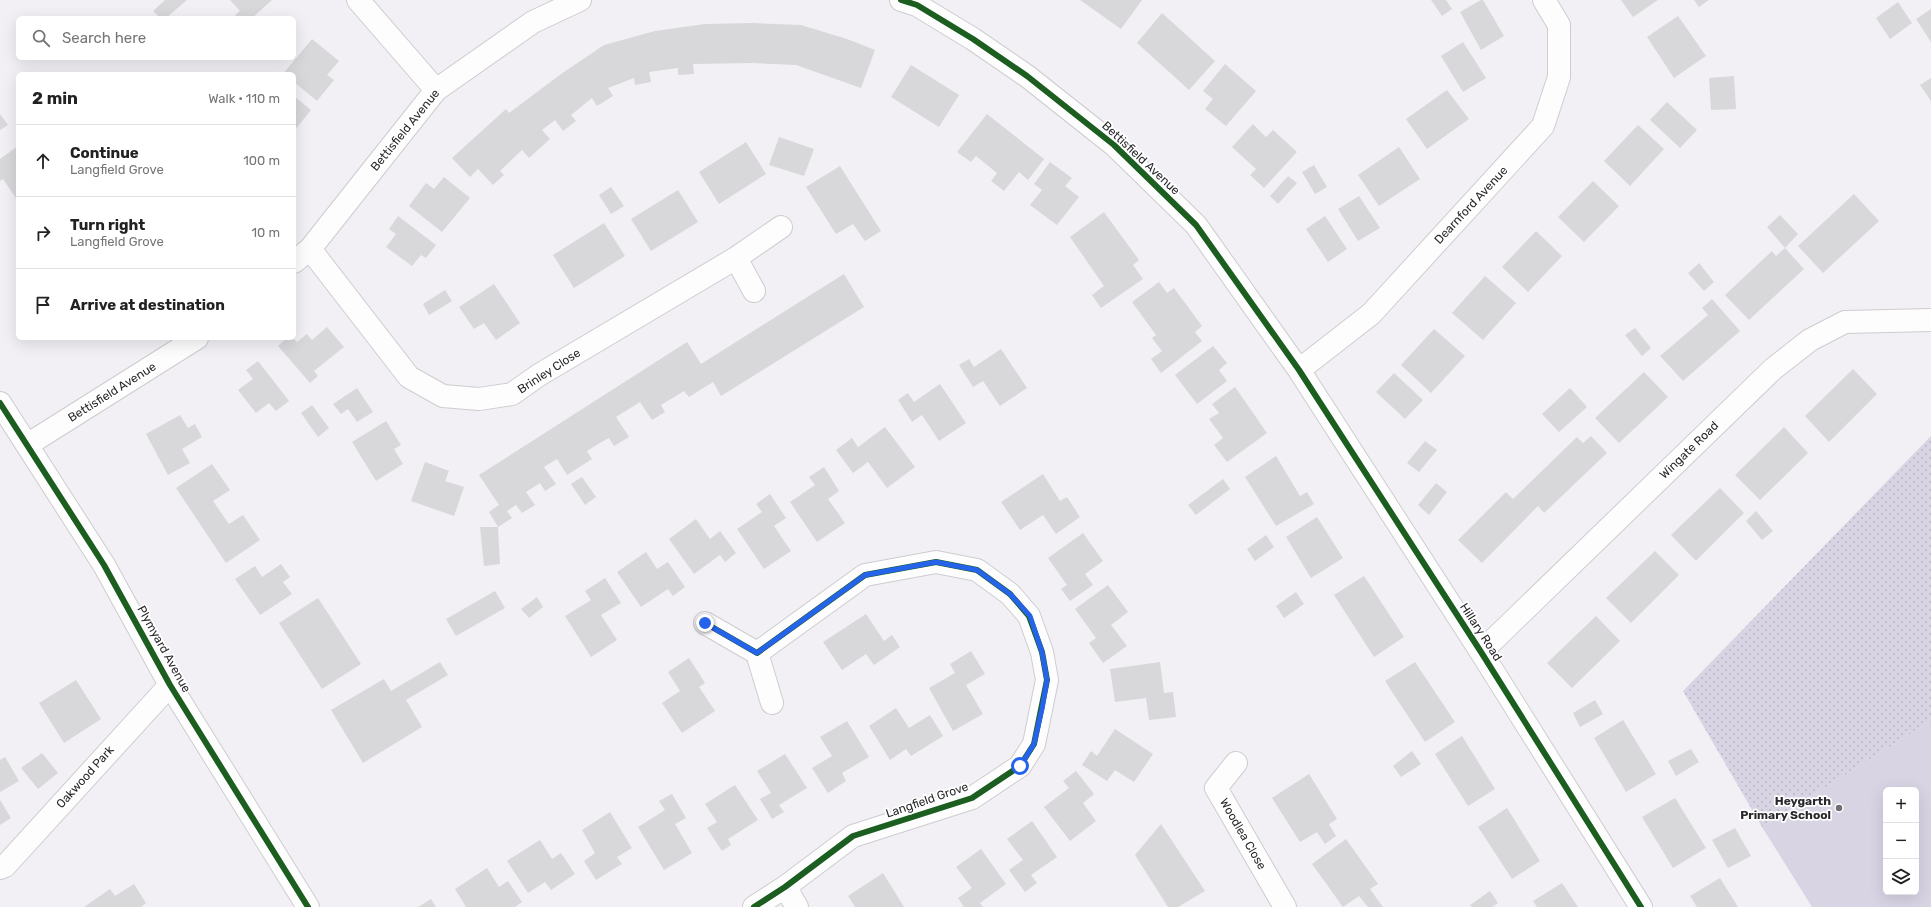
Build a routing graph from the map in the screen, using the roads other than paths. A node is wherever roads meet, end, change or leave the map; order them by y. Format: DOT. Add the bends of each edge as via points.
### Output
graph roads {
  1 [pos="358,0"];
  2 [pos="580,0"];
  3 [pos="901,0"];
  4 [pos="1544,0"];
  5 [pos="436,90"];
  6 [pos="781,227"];
  7 [pos="302,255"];
  8 [pos="736,258"];
  9 [pos="754,291"];
  10 [pos="1931,320"];
  11 [pos="194,340"];
  12 [pos="1299,370"];
  13 [pos="0,403"];
  14 [pos="27,446"];
  15 [pos="705,623"];
  16 [pos="1481,652"];
  17 [pos="757,653"];
  18 [pos="170,684"];
  19 [pos="772,703"];
  20 [pos="1236,763"];
  21 [pos="0,868"];
  22 [pos="785,887"];
  23 [pos="308,907"];
  24 [pos="754,907"];
  25 [pos="797,907"];
  26 [pos="1285,907"];
  27 [pos="1641,907"];
  1 -- 5 [label="street"];
  2 -- 5 [label="street, Bettisfield Avenue" via="533,22"];
  3 -- 12 [label="street, Bettisfield Avenue" via="916,5 973,39 1026,76 1114,145 1196,225"];
  4 -- 12 [label="street, Dearnford Avenue" via="1559,25 1560,77 1543,126 1371,314"];
  5 -- 7 [label="street, Bettisfield Avenue"];
  6 -- 8 [label="street, Brinley Close"];
  7 -- 8 [label="street, Brinley Close" via="409,377 443,396 479,399 512,394 539,375"];
  8 -- 9 [label="street"];
  10 -- 16 [label="street, Wingate Road" via="1845,322 1810,340 1767,374"];
  11 -- 14 [label="street, Bettisfield Avenue"];
  12 -- 16 [label="street, Hillary Road"];
  13 -- 14 [label="street, Plymyard Avenue"];
  14 -- 18 [label="street, Plymyard Avenue" via="104,565"];
  15 -- 17 [label="street"];
  16 -- 27 [label="street, Hillary Road"];
  17 -- 19 [label="street"];
  17 -- 22 [label="street, Langfield Grove" via="865,575 936,562 977,570 1010,594 1030,616 1042,652 1047,680 1034,744 1020,766 972,798 854,836"];
  18 -- 21 [label="street, Oakwood Park"];
  18 -- 23 [label="street, Plymyard Avenue"];
  20 -- 26 [label="street, Woodlea Close" via="1216,788"];
  22 -- 24 [label="street, Langfield Grove"];
  22 -- 25 [label="street"];
}
